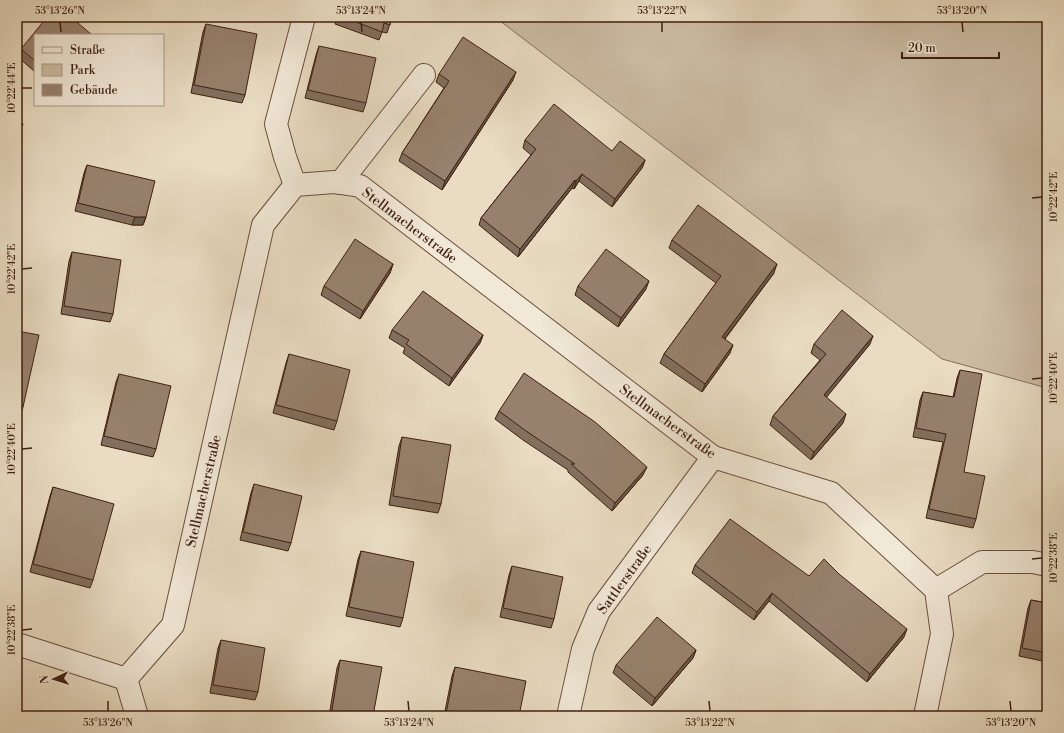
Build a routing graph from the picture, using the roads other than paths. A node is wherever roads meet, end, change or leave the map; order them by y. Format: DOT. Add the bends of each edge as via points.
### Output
graph roads {
  1 [pos="304,17"];
  2 [pos="424,75"];
  3 [pos="340,183"];
  4 [pos="295,185"];
  5 [pos="713,457"];
  6 [pos="1047,564"];
  7 [pos="936,590"];
  8 [pos="17,644"];
  9 [pos="126,679"];
  10 [pos="137,716"];
  11 [pos="568,716"];
  12 [pos="925,716"];
  1 -- 4 [label="street" via="276,124"];
  2 -- 3 [label="street"];
  3 -- 4 [label="street, Stellmacherstraße"];
  3 -- 5 [label="street, Stellmacherstraße" via="360,186"];
  4 -- 9 [label="street, Stellmacherstraße" via="263,225 173,625"];
  5 -- 7 [label="street, Stellmacherstraße" via="831,493"];
  5 -- 11 [label="street, Sattlerstraße" via="599,611 582,649"];
  6 -- 7 [label="street" via="982,562"];
  7 -- 12 [label="street" via="942,634"];
  8 -- 9 [label="street"];
  9 -- 10 [label="street"];
}
